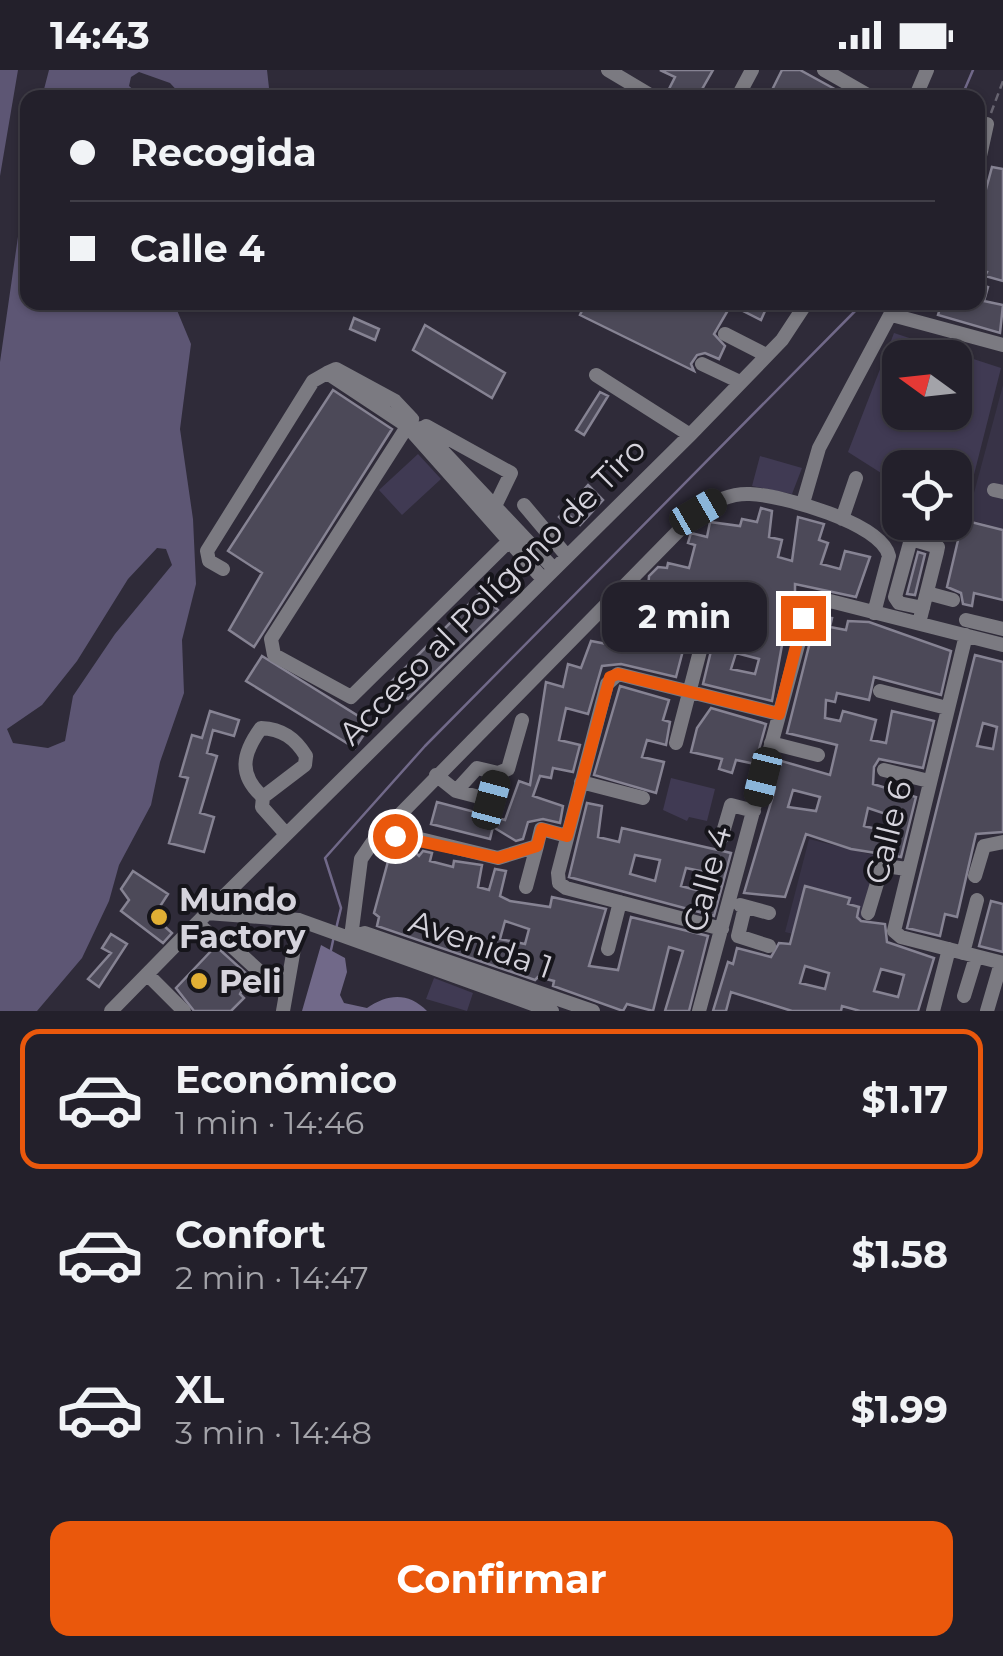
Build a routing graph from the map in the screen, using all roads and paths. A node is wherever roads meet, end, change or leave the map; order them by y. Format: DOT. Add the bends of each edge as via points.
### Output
graph roads {
  1 [pos="608,70"];
  2 [pos="824,70"];
  3 [pos="1003,82"];
  4 [pos="642,90"];
  5 [pos="859,90"];
  6 [pos="987,124"];
  7 [pos="985,133"];
  8 [pos="801,310"];
  9 [pos="894,310"];
  10 [pos="898,310"];
  11 [pos="725,334"];
  12 [pos="1003,346"];
  13 [pos="766,355"];
  14 [pos="702,364"];
  15 [pos="596,375"];
  16 [pos="740,382"];
  17 [pos="409,423"];
  18 [pos="690,434"];
  19 [pos="856,478"];
  20 [pos="803,503"];
  21 [pos="496,504"];
  22 [pos="524,505"];
  23 [pos="842,519"];
  24 [pos="509,541"];
  25 [pos="566,555"];
  26 [pos="223,570"];
  27 [pos="548,574"];
  28 [pos="953,600"];
  29 [pos="923,608"];
  30 [pos="874,613"];
  31 [pos="706,628"];
  32 [pos="966,628"];
  33 [pos="1003,629"];
  34 [pos="1003,644"];
  35 [pos="690,691"];
  36 [pos="880,691"];
  37 [pos="947,708"];
  38 [pos="779,714"];
  39 [pos="522,720"];
  40 [pos="676,743"];
  41 [pos="771,743"];
  42 [pos="818,755"];
  43 [pos="449,762"];
  44 [pos="884,770"];
  45 [pos="498,773"];
  46 [pos="436,775"];
  47 [pos="467,778"];
  48 [pos="929,781"];
  49 [pos="581,782"];
  50 [pos="456,791"];
  51 [pos="263,797"];
  52 [pos="643,798"];
  53 [pos="754,811"];
  54 [pos="286,834"];
  55 [pos="378,836"];
  56 [pos="567,836"];
  57 [pos="722,839"];
  58 [pos="1003,842"];
  59 [pos="537,846"];
  60 [pos="907,868"];
  61 [pos="975,876"];
  62 [pos="526,887"];
  63 [pos="977,900"];
  64 [pos="620,902"];
  65 [pos="730,902"];
  66 [pos="745,907"];
  67 [pos="868,913"];
  68 [pos="768,914"];
  69 [pos="202,918"];
  70 [pos="309,923"];
  71 [pos="722,929"];
  72 [pos="349,936"];
  73 [pos="769,946"];
  74 [pos="608,949"];
  75 [pos="963,953"];
  76 [pos="1002,963"];
  77 [pos="147,974"];
  78 [pos="259,977"];
  79 [pos="964,996"];
  80 [pos="111,1011"];
  81 [pos="184,1011"];
  82 [pos="283,1011"];
  83 [pos="291,1011"];
  84 [pos="552,1011"];
  85 [pos="594,1011"];
  86 [pos="700,1011"];
  87 [pos="933,1011"];
  88 [pos="987,1011"];
  1 -- 4 [label="street"];
  2 -- 5 [label="street"];
  3 -- 6 [label="path"];
  6 -- 7 [label="street"];
  8 -- 13 [label="street, Acceso al Polígono de Tiro"];
  9 -- 20 [label="street" via="819,448"];
  10 -- 12 [label="street"];
  11 -- 13 [label="street"];
  13 -- 16 [label="street, Acceso al Polígono de Tiro"];
  14 -- 16 [label="street"];
  15 -- 18 [label="street"];
  16 -- 18 [label="street, Acceso al Polígono de Tiro"];
  17 -- 21 [label="street"];
  17 -- 21 [label="street" via="506,468 511,480"];
  17 -- 24 [label="street"];
  17 -- 24 [label="street" via="271,638 274,655 352,698"];
  17 -- 26 [label="street" via="327,374 313,381 207,551"];
  18 -- 25 [label="street, Acceso al Polígono de Tiro"];
  19 -- 23 [label="street"];
  20 -- 23 [label="street"];
  20 -- 43 [label="street" via="748,494 721,498 698,512"];
  21 -- 27 [label="street"];
  22 -- 25 [label="street"];
  23 -- 30 [label="street" via="889,550"];
  24 -- 27 [label="street"];
  25 -- 27 [label="street, Acceso al Polígono de Tiro"];
  27 -- 54 [label="street, Acceso al Polígono de Tiro"];
  28 -- 29 [label="street"];
  29 -- 30 [label="street, Calle 4"];
  29 -- 32 [label="street, Calle 4"];
  30 -- 38 [label="street, Calle 4" via="830,601 807,612"];
  31 -- 35 [label="street"];
  32 -- 33 [label="street"];
  32 -- 34 [label="street, Calle 4"];
  32 -- 37 [label="street, Calle 6"];
  35 -- 38 [label="street"];
  35 -- 40 [label="street"];
  35 -- 49 [label="street" via="610,677"];
  36 -- 37 [label="street"];
  37 -- 48 [label="street, Calle 6"];
  38 -- 41 [label="street, Calle 4"];
  39 -- 45 [label="street" via="508,769"];
  41 -- 42 [label="street"];
  41 -- 53 [label="street, Calle 4"];
  43 -- 46 [label="street"];
  43 -- 47 [label="street"];
  44 -- 48 [label="street"];
  45 -- 47 [label="street" via="476,768"];
  45 -- 50 [label="street" via="491,800"];
  46 -- 50 [label="street"];
  46 -- 55 [label="street"];
  47 -- 50 [label="street"];
  48 -- 60 [label="street, Calle 6"];
  49 -- 52 [label="street"];
  49 -- 56 [label="street"];
  51 -- 51 [label="street" via="305,765 299,745 278,729 261,728 244,761 248,784"];
  51 -- 54 [label="street" via="262,807"];
  53 -- 57 [label="street" via="730,805"];
  53 -- 65 [label="street, Calle 4"];
  54 -- 69 [label="street, Acceso al Polígono de Tiro"];
  55 -- 59 [label="street" via="412,837 498,858"];
  55 -- 72 [label="street" via="361,860"];
  56 -- 59 [label="street" via="542,829"];
  56 -- 64 [label="street" via="559,882"];
  58 -- 61 [label="street" via="984,846"];
  59 -- 62 [label="street"];
  60 -- 67 [label="street" via="881,870"];
  60 -- 75 [label="street, Calle 6" via="894,931"];
  63 -- 75 [label="street"];
  64 -- 71 [label="street"];
  64 -- 74 [label="street"];
  65 -- 66 [label="street"];
  65 -- 71 [label="street, Calle 4"];
  66 -- 68 [label="street"];
  66 -- 73 [label="street" via="738,936"];
  69 -- 70 [label="street"];
  69 -- 77 [label="street, Acceso al Polígono de Tiro"];
  69 -- 78 [label="street" via="215,939 223,938"];
  70 -- 72 [label="street"];
  70 -- 82 [label="street"];
  70 -- 83 [label="street"];
  71 -- 86 [label="street, Calle 4"];
  72 -- 84 [label="street, Avenida 1"];
  72 -- 85 [label="street, Avenida 1" via="365,933"];
  75 -- 76 [label="street, Calle 6"];
  75 -- 79 [label="street"];
  75 -- 87 [label="street"];
  76 -- 88 [label="street"];
  77 -- 80 [label="street, Acceso al Polígono de Tiro"];
  77 -- 81 [label="street"];
}
